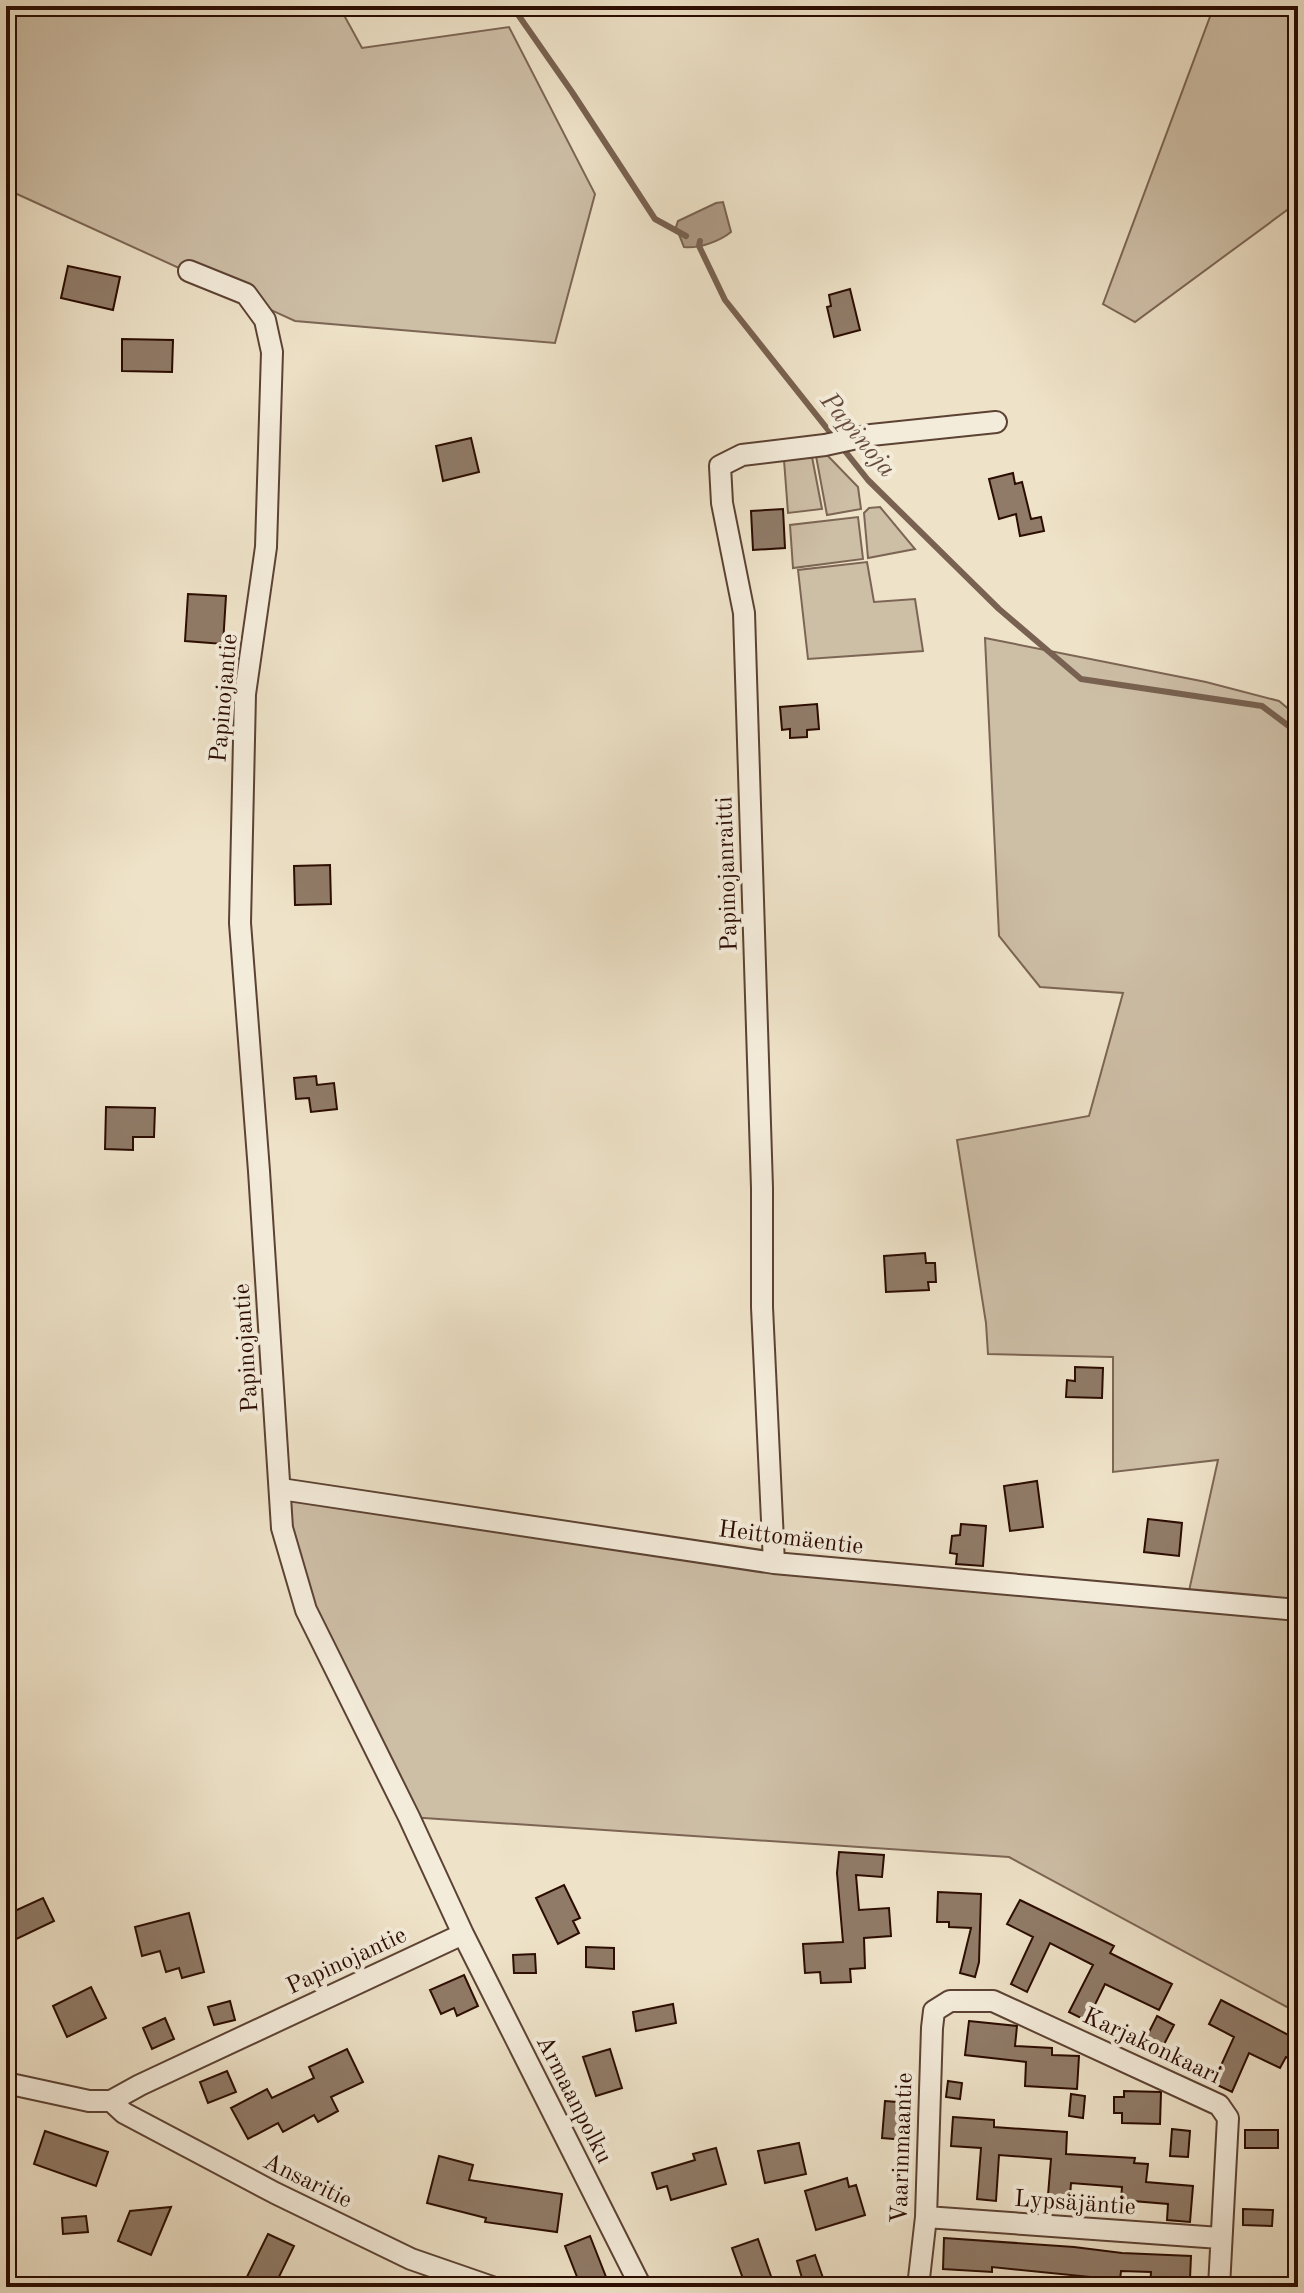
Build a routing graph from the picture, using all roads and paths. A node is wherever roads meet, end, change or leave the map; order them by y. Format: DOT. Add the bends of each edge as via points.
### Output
graph roads {
  1 [pos="189,271"];
  2 [pos="996,422"];
  3 [pos="281,1489"];
  4 [pos="774,1563"];
  5 [pos="1298,1610"];
  6 [pos="463,1934"];
  7 [pos="934,2011"];
  8 [pos="6,2083"];
  9 [pos="111,2101"];
  10 [pos="926,2217"];
  11 [pos="1220,2238"];
  12 [pos="492,2287"];
  13 [pos="641,2287"];
  14 [pos="918,2287"];
  15 [pos="1219,2287"];
  1 -- 3 [label="street, Papinojantie" via="246,294 265,320 272,352 266,547 245,694 240,923"];
  2 -- 4 [label="street, Papinojanraitti" via="742,455 720,466 744,613"];
  3 -- 4 [label="street, Heittomäentie"];
  3 -- 6 [label="street, Papinojantie" via="282,1528 306,1610"];
  4 -- 5 [label="street, Heittomäentie"];
  6 -- 9 [label="street, Papinojantie"];
  6 -- 13 [label="street, Armaanpolku"];
  7 -- 10 [label="street, Vaarinmaantie"];
  7 -- 11 [label="street, Karjakonkaari" via="950,2001 993,2001 1219,2105 1228,2118"];
  8 -- 9 [label="street"];
  9 -- 12 [label="street, Ansaritie" via="124,2113 275,2193 411,2259"];
  10 -- 11 [label="street, Lypsäjäntie"];
  10 -- 14 [label="street, Vaarinmaantie"];
  11 -- 15 [label="street, Karjakonkaari"];
}
